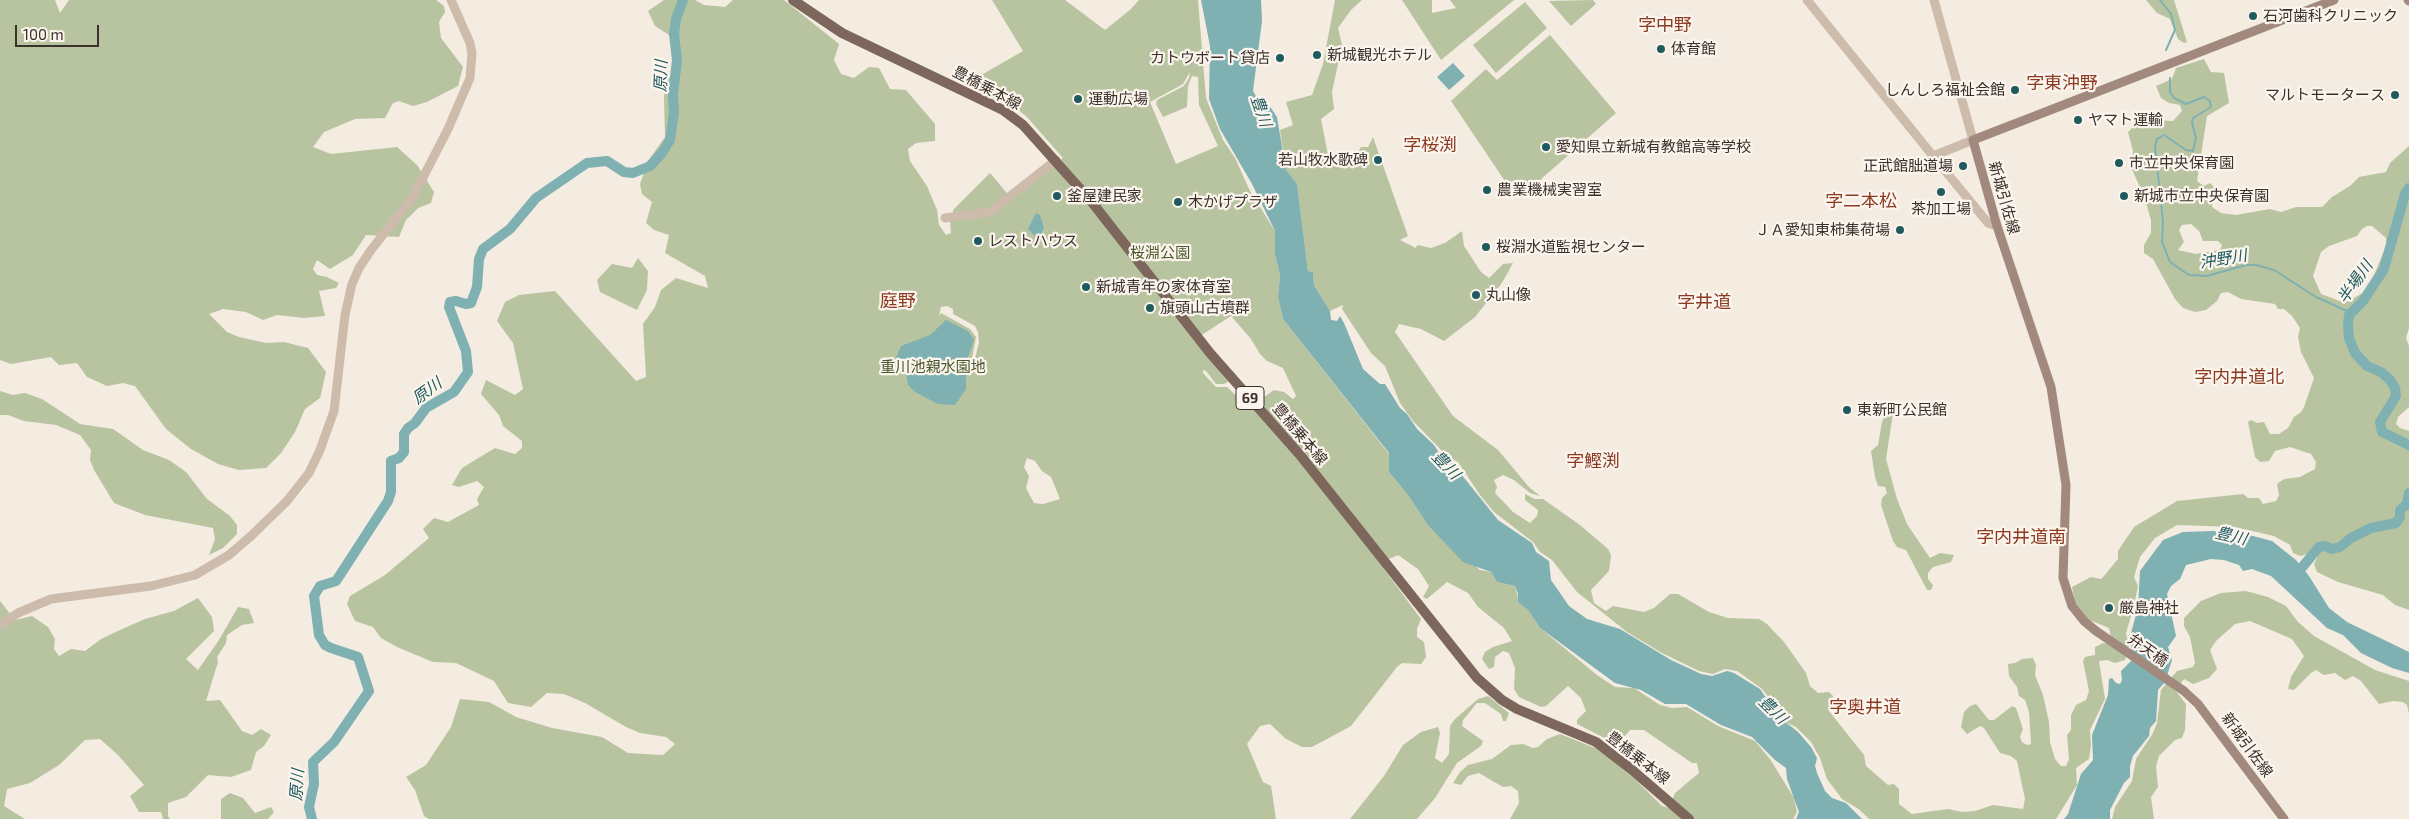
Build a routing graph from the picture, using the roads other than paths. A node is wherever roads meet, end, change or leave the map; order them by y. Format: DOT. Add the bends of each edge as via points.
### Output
graph roads {
  1 [pos="451,0"];
  2 [pos="793,0"];
  3 [pos="1807,0"];
  4 [pos="1934,0"];
  5 [pos="2334,0"];
  6 [pos="1973,140"];
  7 [pos="1933,156"];
  8 [pos="1056,160"];
  9 [pos="944,218"];
  10 [pos="1997,226"];
  11 [pos="0,625"];
  12 [pos="2096,631"];
  13 [pos="2184,691"];
  14 [pos="1689,819"];
  15 [pos="2284,819"];
  1 -- 11 [label="street" via="472,53 470,78 413,197 371,250 352,284 344,315 334,410 309,473 287,501 258,529 211,567 174,582 50,599"];
  2 -- 8 [label="main road, 豊橋乗本線 / 69" via="842,33 1003,110 1023,125"];
  3 -- 7 [label="street"];
  4 -- 6 [label="street"];
  5 -- 6 [label="main road"];
  6 -- 7 [label="street"];
  6 -- 10 [label="main road, 新城引佐線"];
  7 -- 10 [label="street" via="1988,223"];
  8 -- 9 [label="street" via="990,212"];
  8 -- 14 [label="main road, 豊橋乗本線 / 69" via="1210,353 1300,455 1477,678 1517,709 1607,750"];
  10 -- 12 [label="main road, 新城引佐線" via="2054,399 2066,485 2063,578 2072,606"];
  12 -- 13 [label="main road, 弁天橋"];
  13 -- 15 [label="main road, 新城引佐線" via="2215,724"];
}
